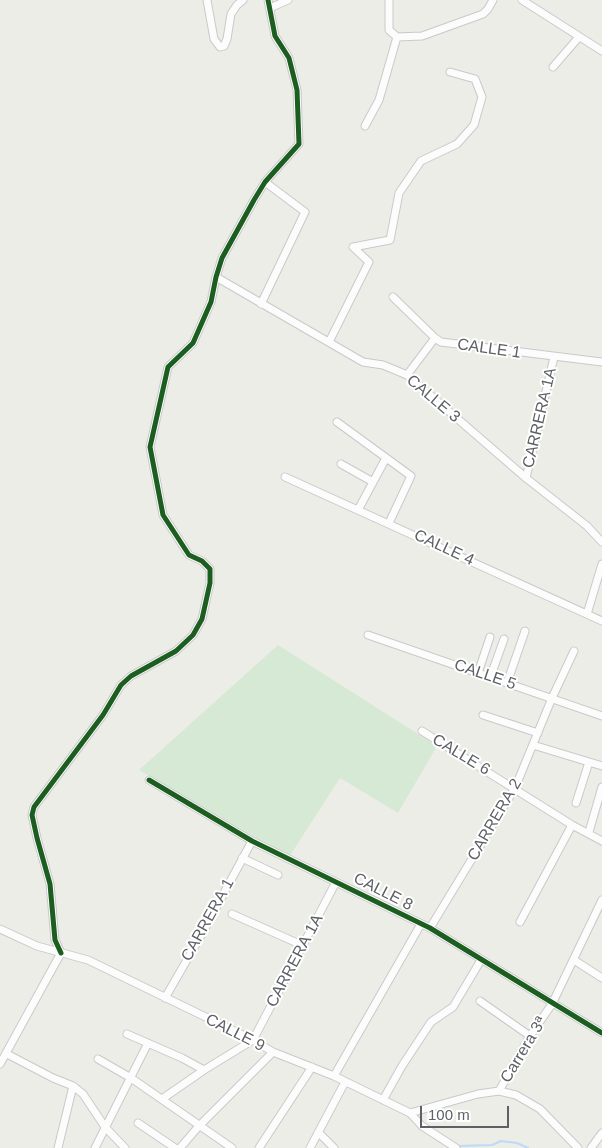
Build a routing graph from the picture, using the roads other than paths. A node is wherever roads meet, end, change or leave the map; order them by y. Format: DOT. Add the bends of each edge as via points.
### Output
graph roads {
  1 [pos="207,0"];
  2 [pos="243,0"];
  3 [pos="268,0"];
  4 [pos="288,0"];
  5 [pos="389,0"];
  6 [pos="493,0"];
  7 [pos="522,0"];
  8 [pos="270,8"];
  9 [pos="397,37"];
  10 [pos="579,37"];
  11 [pos="602,51"];
  12 [pos="553,67"];
  13 [pos="450,72"];
  14 [pos="365,126"];
  15 [pos="265,182"];
  16 [pos="216,277"];
  17 [pos="393,296"];
  18 [pos="261,304"];
  19 [pos="435,338"];
  20 [pos="329,342"];
  21 [pos="554,358"];
  22 [pos="602,362"];
  23 [pos="407,375"];
  24 [pos="337,422"];
  25 [pos="386,458"];
  26 [pos="341,464"];
  27 [pos="285,477"];
  28 [pos="526,478"];
  29 [pos="373,482"];
  30 [pos="358,510"];
  31 [pos="389,523"];
  32 [pos="602,542"];
  33 [pos="602,564"];
  34 [pos="587,614"];
  35 [pos="602,621"];
  36 [pos="525,631"];
  37 [pos="368,635"];
  38 [pos="490,636"];
  39 [pos="504,639"];
  40 [pos="574,651"];
  41 [pos="478,673"];
  42 [pos="490,678"];
  43 [pos="507,683"];
  44 [pos="552,698"];
  45 [pos="483,715"];
  46 [pos="602,716"];
  47 [pos="422,731"];
  48 [pos="538,732"];
  49 [pos="533,745"];
  50 [pos="588,762"];
  51 [pos="602,766"];
  52 [pos="150,780"];
  53 [pos="602,787"];
  54 [pos="516,788"];
  55 [pos="576,803"];
  56 [pos="572,825"];
  57 [pos="588,832"];
  58 [pos="252,841"];
  59 [pos="602,841"];
  60 [pos="242,858"];
  61 [pos="278,875"];
  62 [pos="336,882"];
  63 [pos="602,900"];
  64 [pos="232,914"];
  65 [pos="520,922"];
  66 [pos="421,924"];
  67 [pos="0,928"];
  68 [pos="430,928"];
  69 [pos="304,946"];
  70 [pos="61,953"];
  71 [pos="481,960"];
  72 [pos="574,960"];
  73 [pos="602,978"];
  74 [pos="164,998"];
  75 [pos="480,1001"];
  76 [pos="552,1004"];
  77 [pos="602,1033"];
  78 [pos="127,1034"];
  79 [pos="530,1036"];
  80 [pos="253,1040"];
  81 [pos="148,1043"];
  82 [pos="273,1052"];
  83 [pos="6,1054"];
  84 [pos="98,1058"];
  85 [pos="0,1064"];
  86 [pos="312,1068"];
  87 [pos="204,1070"];
  88 [pos="334,1076"];
  89 [pos="131,1078"];
  90 [pos="345,1082"];
  91 [pos="73,1086"];
  92 [pos="499,1092"];
  93 [pos="162,1100"];
  94 [pos="383,1100"];
  95 [pos="410,1113"];
  96 [pos="138,1123"];
  97 [pos="199,1126"];
  98 [pos="105,1127"];
  99 [pos="319,1132"];
  100 [pos="602,1133"];
  101 [pos="455,1147"];
  102 [pos="58,1148"];
  103 [pos="95,1148"];
  104 [pos="125,1148"];
  105 [pos="175,1148"];
  106 [pos="180,1148"];
  107 [pos="232,1148"];
  108 [pos="259,1148"];
  109 [pos="310,1148"];
  110 [pos="334,1148"];
  111 [pos="578,1148"];
  112 [pos="591,1148"];
  1 -- 2 [label="street" via="214,39 220,47 224,46 227,38 231,14"];
  3 -- 8 [label="street"];
  4 -- 8 [label="street"];
  5 -- 9 [label="street" via="389,30"];
  6 -- 9 [label="street" via="484,14 422,36"];
  7 -- 10 [label="street"];
  8 -- 15 [label="street" via="275,36 289,58 297,90 300,133 295,150"];
  9 -- 14 [label="street" via="379,100"];
  10 -- 11 [label="street"];
  10 -- 12 [label="street"];
  13 -- 20 [label="street" via="475,79 482,97 474,125 457,144 421,162 399,193 391,238 353,247 369,262"];
  15 -- 16 [label="street" via="222,258"];
  15 -- 18 [label="street" via="305,212"];
  16 -- 18 [label="street, CALLE 3"];
  16 -- 70 [label="street" via="212,302 193,343 168,367 150,447 163,515 188,555 202,561 210,570 202,619 193,635 176,652 131,676 121,685 103,715 34,807 32,815 50,884 55,940"];
  17 -- 19 [label="street, CALLE 1"];
  18 -- 20 [label="street, CALLE 3"];
  19 -- 21 [label="street, CALLE 1" via="441,342"];
  19 -- 23 [label="street"];
  20 -- 23 [label="street, CALLE 3" via="363,362 383,365"];
  21 -- 22 [label="street, CALLE 1"];
  21 -- 28 [label="street, CARRERA 1A"];
  23 -- 28 [label="street, CALLE 3"];
  24 -- 25 [label="street"];
  25 -- 29 [label="street"];
  25 -- 31 [label="street" via="411,476"];
  26 -- 29 [label="street"];
  27 -- 30 [label="street, CALLE 4"];
  28 -- 32 [label="street, CALLE 3" via="587,526"];
  29 -- 30 [label="street"];
  30 -- 31 [label="street, CALLE 4"];
  31 -- 34 [label="street, CALLE 4"];
  33 -- 34 [label="street"];
  34 -- 35 [label="street, CALLE 4"];
  36 -- 43 [label="street"];
  37 -- 41 [label="street, CALLE 5"];
  38 -- 41 [label="street"];
  39 -- 42 [label="street"];
  40 -- 44 [label="street, CARRERA 2"];
  41 -- 42 [label="street, CALLE 5"];
  42 -- 43 [label="street, CALLE 5"];
  43 -- 44 [label="street, CALLE 5"];
  44 -- 46 [label="street, CALLE 5"];
  44 -- 48 [label="street, CARRERA 2"];
  45 -- 48 [label="street"];
  47 -- 54 [label="street, CALLE 6"];
  48 -- 49 [label="street, CARRERA 2"];
  49 -- 50 [label="street"];
  49 -- 54 [label="street, CARRERA 2"];
  50 -- 51 [label="street"];
  50 -- 55 [label="street"];
  52 -- 58 [label="street, CALLE 8"];
  53 -- 57 [label="street"];
  54 -- 56 [label="street, CALLE 6"];
  54 -- 68 [label="street, CARRERA 2"];
  56 -- 57 [label="street, CALLE 6"];
  56 -- 65 [label="street"];
  57 -- 59 [label="street, CALLE 6"];
  58 -- 60 [label="street, CARRERA 1"];
  58 -- 62 [label="street, CALLE 8"];
  60 -- 61 [label="street"];
  60 -- 74 [label="street, CARRERA 1"];
  62 -- 66 [label="street, CALLE 8"];
  62 -- 69 [label="street, CARRERA 1A"];
  63 -- 72 [label="street, Carrera 3ª"];
  64 -- 69 [label="street"];
  66 -- 68 [label="street, CALLE 8"];
  66 -- 88 [label="street"];
  67 -- 70 [label="street, CALLE 9" via="36,946"];
  68 -- 71 [label="street, CALLE 8"];
  69 -- 80 [label="street, CARRERA 1A"];
  70 -- 74 [label="street, CALLE 9" via="88,960"];
  70 -- 83 [label="street"];
  71 -- 76 [label="street, CALLE 8"];
  71 -- 94 [label="street" via="453,1007 432,1022"];
  72 -- 73 [label="street"];
  72 -- 76 [label="street, Carrera 3ª"];
  74 -- 80 [label="street, CALLE 9"];
  75 -- 79 [label="street"];
  76 -- 77 [label="street, CALLE 8"];
  76 -- 79 [label="street, Carrera 3ª"];
  78 -- 81 [label="street"];
  79 -- 92 [label="street, Carrera 3ª"];
  80 -- 82 [label="street, CALLE 9"];
  80 -- 87 [label="street"];
  81 -- 87 [label="street"];
  81 -- 89 [label="street"];
  82 -- 86 [label="street, CALLE 9"];
  82 -- 97 [label="street"];
  83 -- 85 [label="street"];
  83 -- 91 [label="street"];
  84 -- 89 [label="street"];
  86 -- 88 [label="street, CALLE 9"];
  86 -- 108 [label="street"];
  87 -- 93 [label="street"];
  88 -- 90 [label="street, CALLE 9"];
  89 -- 93 [label="street"];
  89 -- 98 [label="street"];
  90 -- 94 [label="street, CALLE 9"];
  90 -- 99 [label="street"];
  91 -- 98 [label="street" via="83,1094"];
  91 -- 102 [label="street"];
  92 -- 95 [label="street" via="478,1094"];
  92 -- 111 [label="street" via="516,1095 540,1109"];
  93 -- 97 [label="street"];
  94 -- 95 [label="street, CALLE 9"];
  95 -- 101 [label="street, CALLE 9" via="422,1126"];
  96 -- 105 [label="street"];
  97 -- 106 [label="street"];
  97 -- 107 [label="street"];
  98 -- 103 [label="street"];
  98 -- 104 [label="street"];
  99 -- 109 [label="street"];
  99 -- 110 [label="street"];
  100 -- 112 [label="street"];
}
